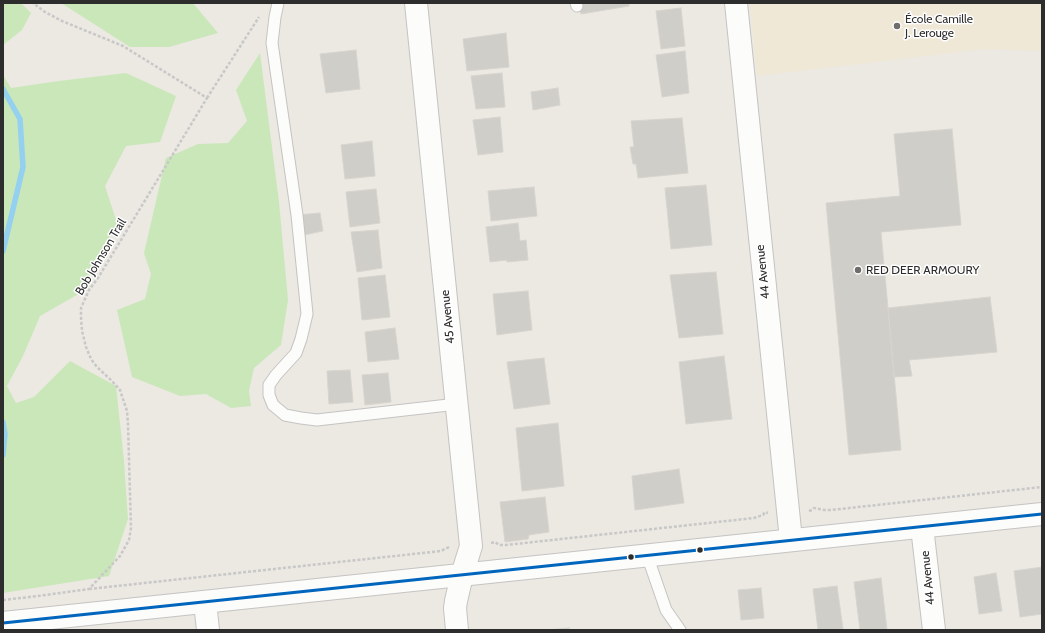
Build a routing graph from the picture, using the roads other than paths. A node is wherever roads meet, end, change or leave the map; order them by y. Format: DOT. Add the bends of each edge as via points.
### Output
graph roads {
  1 [pos="278,3"];
  2 [pos="416,3"];
  3 [pos="736,3"];
  4 [pos="457,404"];
  5 [pos="1042,514"];
  6 [pos="922,527"];
  7 [pos="791,540"];
  8 [pos="647,555"];
  9 [pos="462,575"];
  10 [pos="205,602"];
  11 [pos="3,623"];
  12 [pos="208,630"];
  13 [pos="458,630"];
  14 [pos="680,630"];
  15 [pos="934,630"];
  1 -- 4 [label="lane" via="272,42 297,215 307,314 296,353 269,385 273,405 285,415 317,420"];
  2 -- 4 [label="street, 45 Avenue"];
  3 -- 7 [label="street, 44 Avenue"];
  4 -- 9 [label="street, 45 Avenue" via="471,546"];
  5 -- 6 [label="street"];
  6 -- 7 [label="street"];
  6 -- 15 [label="street, 44 Avenue"];
  7 -- 8 [label="street"];
  8 -- 9 [label="street"];
  8 -- 14 [label="lane" via="666,610"];
  9 -- 10 [label="street"];
  9 -- 13 [label="street, 45 Avenue" via="455,608"];
  10 -- 11 [label="street"];
  10 -- 12 [label="street"];
}
